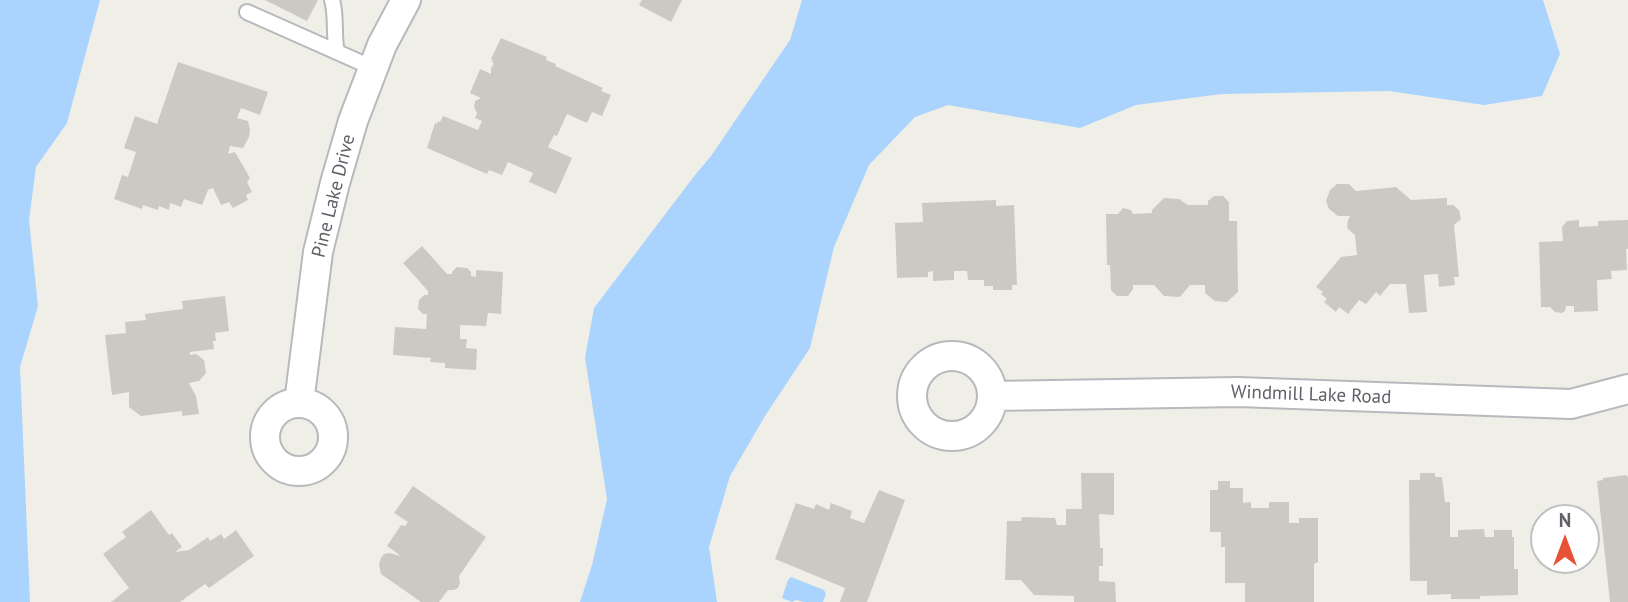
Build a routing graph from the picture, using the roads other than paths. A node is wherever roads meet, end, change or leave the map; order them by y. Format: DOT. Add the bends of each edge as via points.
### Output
graph roads {
  1 [pos="332,0"];
  2 [pos="406,0"];
  3 [pos="247,12"];
  4 [pos="337,52"];
  5 [pos="373,68"];
  6 [pos="1628,390"];
  7 [pos="992,396"];
  8 [pos="299,403"];
  1 -- 4 [label="lane"];
  2 -- 5 [label="street, Pine Lake Drive"];
  3 -- 4 [label="lane"];
  4 -- 5 [label="lane"];
  5 -- 8 [label="street, Pine Lake Drive" via="353,121 318,252"];
  6 -- 7 [label="street, Windmill Lake Road" via="1571,404 1238,392"];
}
